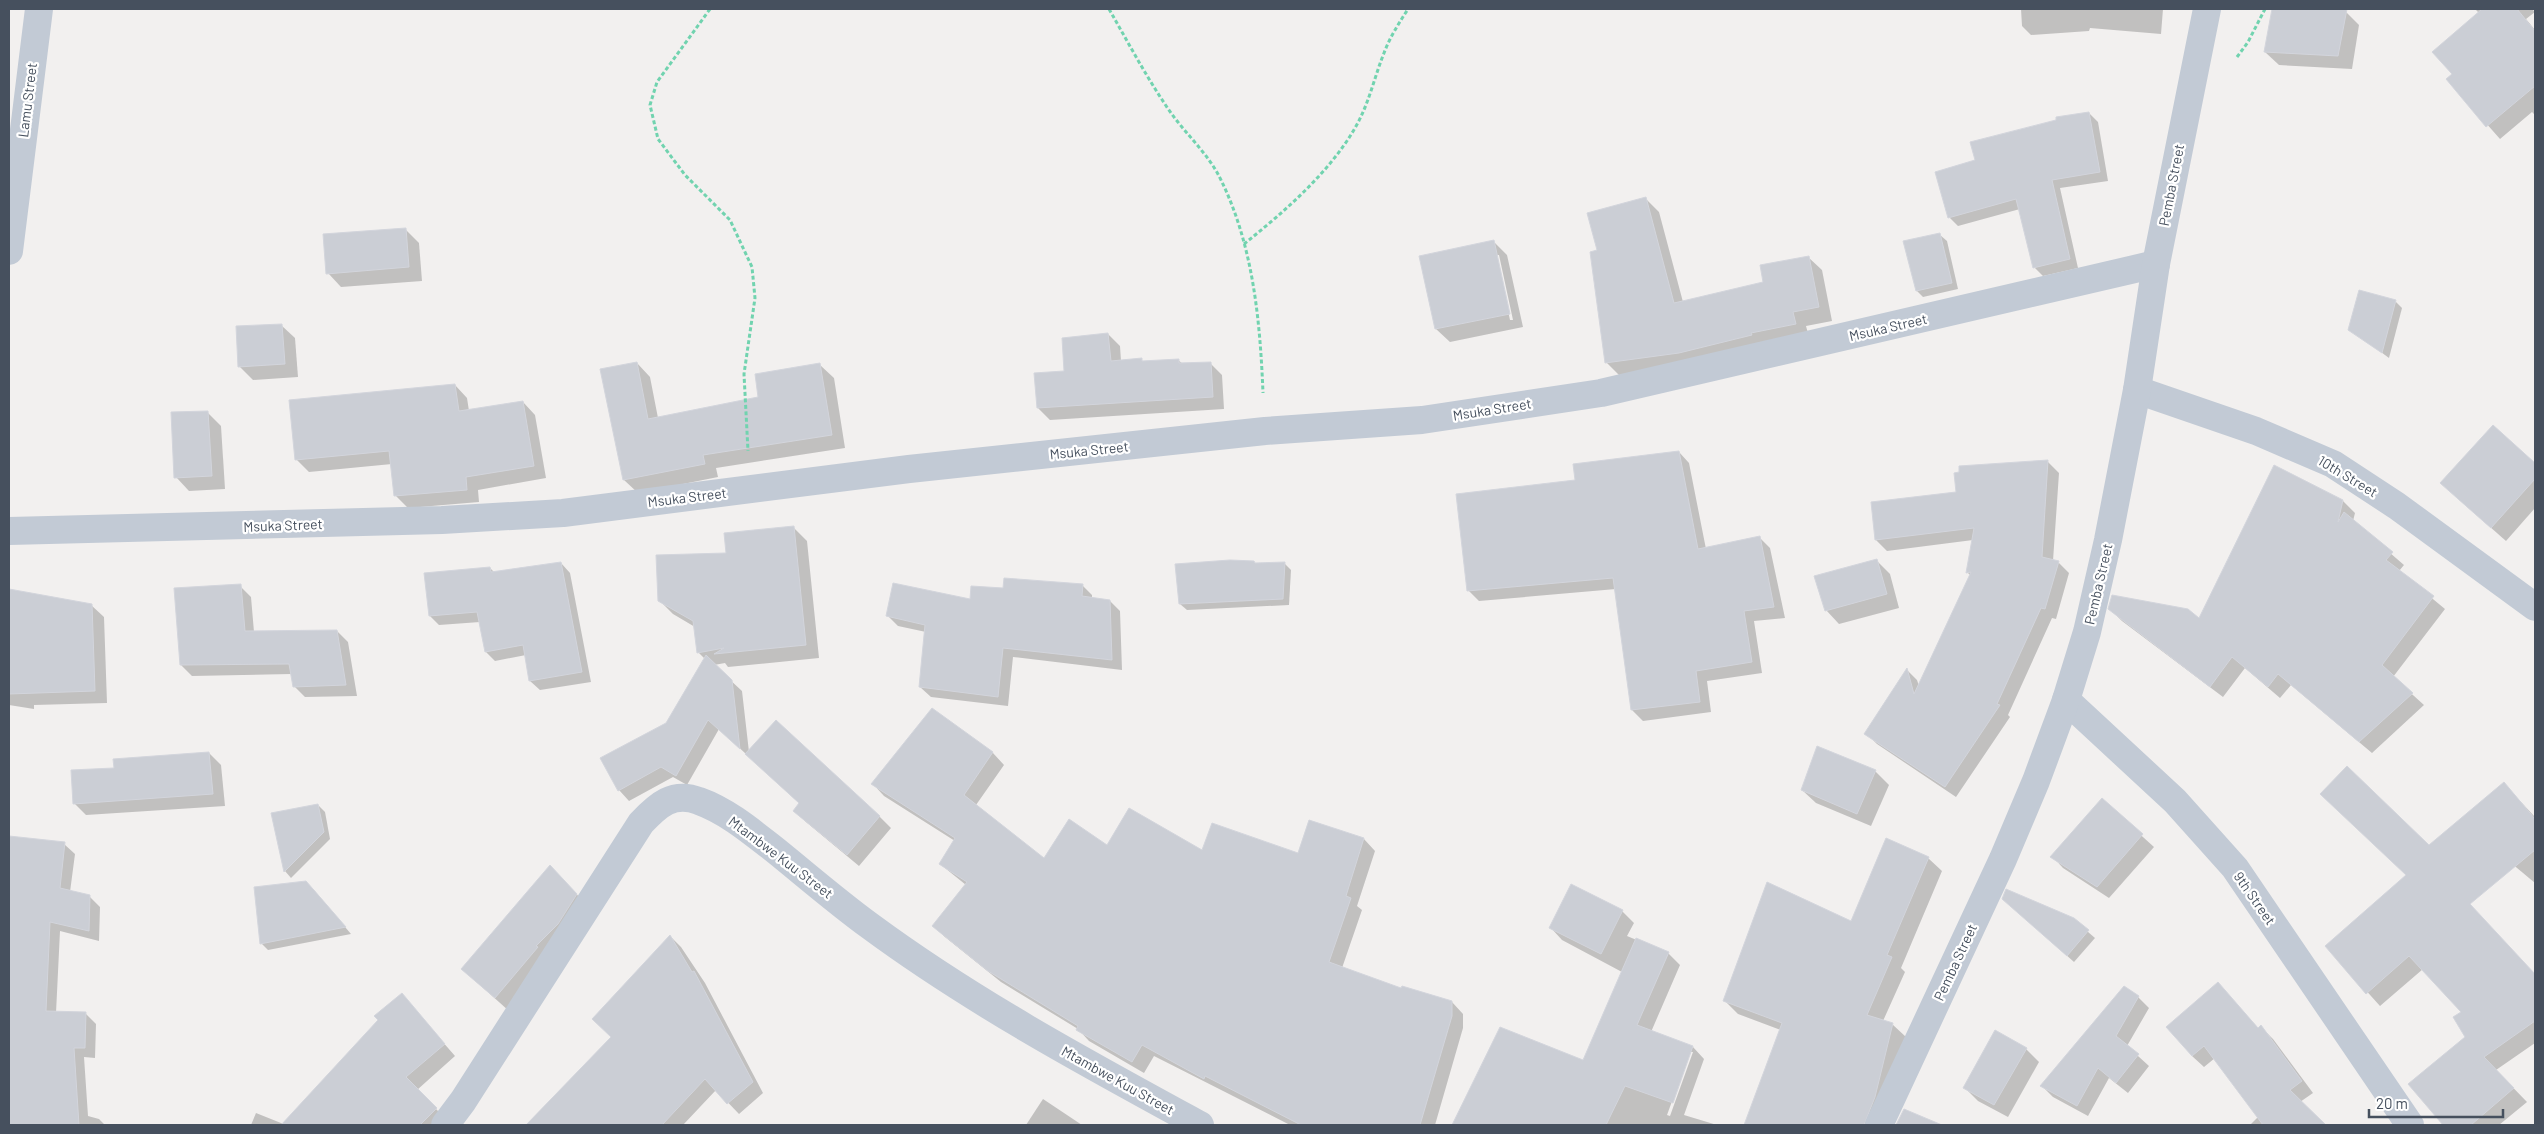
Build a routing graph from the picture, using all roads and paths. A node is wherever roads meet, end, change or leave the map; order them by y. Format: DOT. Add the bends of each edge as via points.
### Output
graph roads {
  1 [pos="39,9"];
  2 [pos="710,9"];
  3 [pos="1109,9"];
  4 [pos="1408,9"];
  5 [pos="2207,9"];
  6 [pos="10,224"];
  7 [pos="1244,244"];
  8 [pos="9,252"];
  9 [pos="2156,264"];
  10 [pos="2137,390"];
  11 [pos="1265,431"];
  12 [pos="751,489"];
  13 [pos="9,532"];
  14 [pos="2535,607"];
  15 [pos="2066,700"];
  16 [pos="445,1125"];
  17 [pos="1200,1125"];
  18 [pos="1879,1125"];
  19 [pos="2410,1125"];
  1 -- 6 [label="street, Lamu Street"];
  2 -- 12 [label="path" via="657,82 650,105 658,139 685,175 730,220 752,267 755,298 744,374"];
  3 -- 7 [label="path" via="1171,112 1218,174"];
  4 -- 7 [label="path" via="1384,52 1366,107 1355,129 1291,206"];
  5 -- 9 [label="street, Pemba Street"];
  6 -- 8 [label="street, Lamu Street"];
  7 -- 11 [label="path" via="1257,300"];
  9 -- 10 [label="street, Pemba Street"];
  9 -- 11 [label="street, Msuka Street" via="1601,393 1422,420"];
  10 -- 14 [label="street, 10th Street" via="2256,431 2333,464 2397,506"];
  10 -- 15 [label="street, Pemba Street" via="2102,567 2087,632"];
  11 -- 12 [label="street, Msuka Street"];
  12 -- 13 [label="street, Msuka Street" via="562,513 442,520"];
  15 -- 18 [label="street, Pemba Street" via="2003,859"];
  15 -- 19 [label="street, 9th Street" via="2175,801 2235,868"];
  16 -- 17 [label="street, Mtambwe Kuu Street" via="464,1101 641,822 661,802 680,796 699,801 742,825 870,926 933,969 1063,1050"];
}
